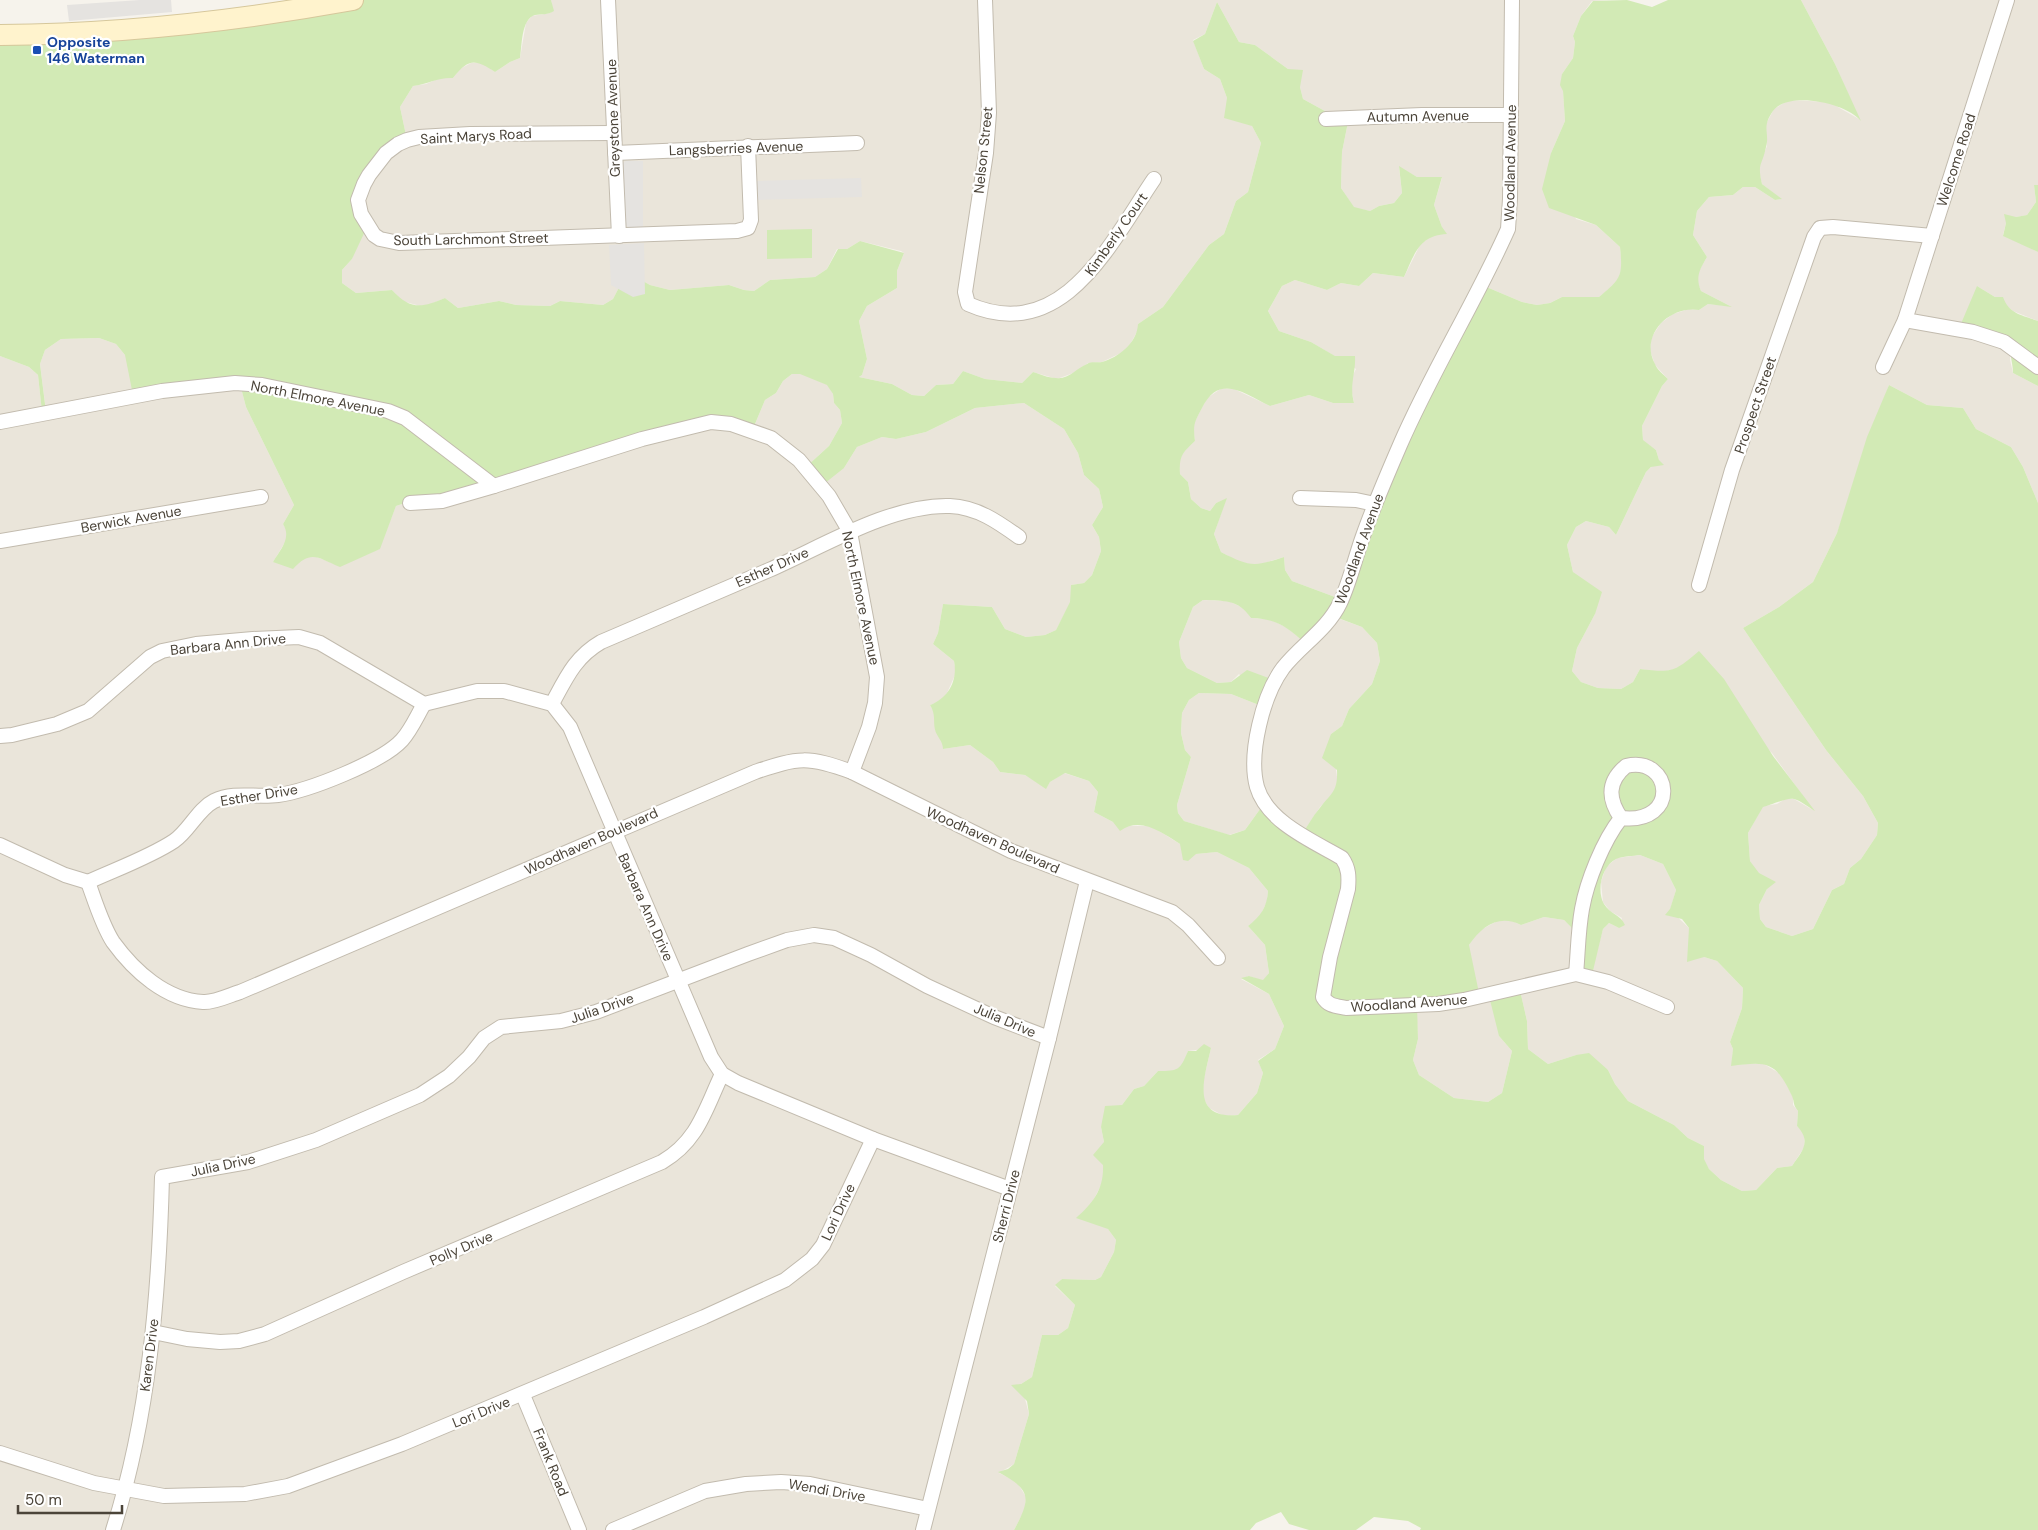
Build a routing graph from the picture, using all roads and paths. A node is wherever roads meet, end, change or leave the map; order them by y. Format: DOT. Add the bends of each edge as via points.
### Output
graph roads {
  1 [pos="353,0"];
  2 [pos="608,0"];
  3 [pos="985,0"];
  4 [pos="1512,0"];
  5 [pos="2007,0"];
  6 [pos="0,35"];
  7 [pos="1511,115"];
  8 [pos="1326,119"];
  9 [pos="613,133"];
  10 [pos="858,143"];
  11 [pos="748,146"];
  12 [pos="614,153"];
  13 [pos="1154,179"];
  14 [pos="362,189"];
  15 [pos="619,236"];
  16 [pos="1932,236"];
  17 [pos="966,300"];
  18 [pos="1905,320"];
  19 [pos="1883,367"];
  20 [pos="2038,367"];
  21 [pos="0,422"];
  22 [pos="494,486"];
  23 [pos="261,497"];
  24 [pos="1300,498"];
  25 [pos="410,503"];
  26 [pos="1375,504"];
  27 [pos="850,532"];
  28 [pos="1018,537"];
  29 [pos="0,541"];
  30 [pos="1699,586"];
  31 [pos="424,704"];
  32 [pos="552,704"];
  33 [pos="0,736"];
  34 [pos="852,772"];
  35 [pos="1621,818"];
  36 [pos="613,832"];
  37 [pos="0,845"];
  38 [pos="1087,881"];
  39 [pos="88,882"];
  40 [pos="1218,958"];
  41 [pos="1576,974"];
  42 [pos="678,980"];
  43 [pos="1667,1008"];
  44 [pos="1049,1038"];
  45 [pos="722,1074"];
  46 [pos="873,1138"];
  47 [pos="162,1177"];
  48 [pos="1010,1189"];
  49 [pos="153,1332"];
  50 [pos="523,1394"];
  51 [pos="0,1453"];
  52 [pos="126,1490"];
  53 [pos="928,1509"];
  54 [pos="113,1530"];
  55 [pos="579,1530"];
  56 [pos="613,1530"];
  57 [pos="923,1530"];
  1 -- 6 [label="main road" via="142,29"];
  2 -- 9 [label="street, Greystone Avenue"];
  3 -- 17 [label="street, Nelson Street" via="989,113"];
  4 -- 7 [label="street, Woodland Avenue"];
  5 -- 16 [label="street, Welcome Road"];
  7 -- 8 [label="street, Autumn Avenue"];
  7 -- 26 [label="street, Woodland Avenue" via="1508,229 1425,392"];
  9 -- 12 [label="street, Greystone Avenue"];
  9 -- 14 [label="street, Saint Marys Road" via="470,134 407,140 386,153"];
  10 -- 11 [label="street, Langsberries Avenue"];
  11 -- 12 [label="street, Langsberries Avenue"];
  11 -- 15 [label="street, South Larchmont Street" via="751,220 748,228"];
  12 -- 15 [label="street, Greystone Avenue"];
  13 -- 17 [label="street, Kimberly Court" via="1090,273 1053,304 1006,314 977,308"];
  14 -- 15 [label="street, South Larchmont Street" via="358,200 368,226 380,239 399,243"];
  16 -- 18 [label="street, Welcome Road"];
  16 -- 30 [label="street, Prospect Street" via="1833,227 1820,228 1814,237 1732,470"];
  18 -- 19 [label="street, Welcome Road"];
  18 -- 20 [label="street" via="1973,332 2004,342"];
  21 -- 22 [label="street, North Elmore Avenue" via="162,391 235,384 262,385 405,418"];
  22 -- 25 [label="street, North Elmore Avenue" via="442,500"];
  22 -- 27 [label="street, North Elmore Avenue" via="642,439 711,422 731,424 771,438 799,460 829,496"];
  23 -- 29 [label="street, Berwick Avenue"];
  24 -- 26 [label="street"];
  26 -- 41 [label="street, Woodland Avenue" via="1340,602 1330,621 1274,682 1262,717 1255,757 1257,787 1272,812 1281,821 1342,858 1347,866 1348,888 1323,996 1333,1006 1346,1008 1438,1004"];
  27 -- 28 [label="street, Esther Drive" via="891,516 951,506 990,517"];
  27 -- 32 [label="street, Esther Drive" via="585,651"];
  27 -- 34 [label="street, North Elmore Avenue" via="878,677 869,726"];
  31 -- 32 [label="street" via="477,691 525,695"];
  31 -- 33 [label="street, Barbara Ann Drive" via="320,642 299,638 253,639 162,650 88,711 56,724"];
  31 -- 39 [label="street, Esther Drive" via="402,740 366,764 292,792 241,794 212,802 175,841"];
  32 -- 36 [label="street, Barbara Ann Drive" via="570,727"];
  34 -- 36 [label="street, Woodhaven Boulevard" via="825,762 802,759 784,762"];
  34 -- 38 [label="street, Woodhaven Boulevard" via="1011,851"];
  35 -- 41 [label="street" via="1596,864 1586,894"];
  36 -- 39 [label="street, Woodhaven Boulevard" via="240,992 205,1002 181,998 152,983 129,962 112,941"];
  36 -- 42 [label="street, Barbara Ann Drive"];
  37 -- 39 [label="street"];
  38 -- 40 [label="street, Woodhaven Boulevard" via="1172,912"];
  38 -- 44 [label="street, Sherri Drive"];
  41 -- 43 [label="street, Woodland Avenue" via="1608,982"];
  42 -- 44 [label="street, Julia Drive" via="787,940 814,935 834,938 927,986"];
  42 -- 45 [label="street, Barbara Ann Drive"];
  42 -- 47 [label="street, Julia Drive" via="570,1019 501,1027 484,1038 449,1076 420,1095 316,1140 248,1162"];
  44 -- 48 [label="street, Sherri Drive"];
  45 -- 46 [label="street"];
  45 -- 49 [label="street, Polly Drive" via="687,1144 662,1162 265,1334 220,1342 188,1340"];
  46 -- 48 [label="street"];
  46 -- 50 [label="street, Lori Drive" via="823,1245 799,1270 785,1280 704,1317"];
  47 -- 49 [label="street, Karen Drive"];
  48 -- 53 [label="street, Sherri Drive"];
  49 -- 52 [label="street, Karen Drive"];
  50 -- 52 [label="street, Lori Drive" via="288,1486 245,1494 164,1496"];
  50 -- 55 [label="street, Frank Road"];
  51 -- 52 [label="street, Lori Drive"];
  52 -- 54 [label="street, Karen Drive"];
  53 -- 56 [label="street, Wendi Drive" via="810,1484 746,1484 705,1490"];
  53 -- 57 [label="street, Sherri Drive"];
}
